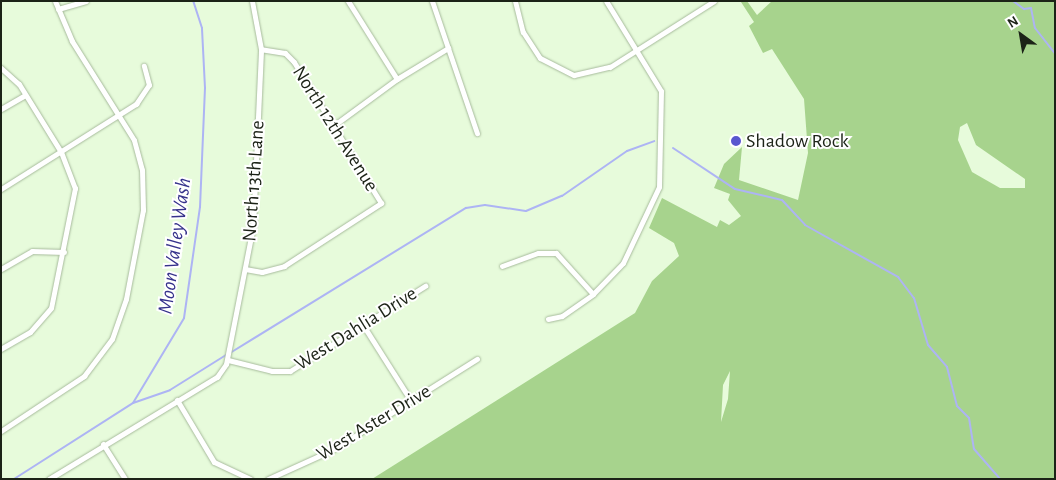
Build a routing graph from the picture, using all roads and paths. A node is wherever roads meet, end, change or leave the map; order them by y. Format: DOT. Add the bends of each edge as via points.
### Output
graph roads {
  1 [pos="55,1"];
  2 [pos="86,1"];
  3 [pos="252,1"];
  4 [pos="348,1"];
  5 [pos="432,1"];
  6 [pos="515,1"];
  7 [pos="606,1"];
  8 [pos="714,1"];
  9 [pos="58,9"];
  10 [pos="448,48"];
  11 [pos="261,49"];
  12 [pos="637,51"];
  13 [pos="144,66"];
  14 [pos="1,68"];
  15 [pos="396,79"];
  16 [pos="25,94"];
  17 [pos="1,109"];
  18 [pos="120,116"];
  19 [pos="333,126"];
  20 [pos="476,133"];
  21 [pos="61,152"];
  22 [pos="1,189"];
  23 [pos="64,252"];
  24 [pos="502,266"];
  25 [pos="1,269"];
  26 [pos="245,269"];
  27 [pos="425,286"];
  28 [pos="593,294"];
  29 [pos="548,319"];
  30 [pos="362,325"];
  31 [pos="1,350"];
  32 [pos="228,359"];
  33 [pos="477,359"];
  34 [pos="177,400"];
  35 [pos="411,401"];
  36 [pos="1,431"];
  37 [pos="103,444"];
  38 [pos="246,478"];
  39 [pos="49,479"];
  40 [pos="125,479"];
  41 [pos="250,479"];
  42 [pos="268,479"];
  1 -- 9 [label="street"];
  2 -- 9 [label="street"];
  3 -- 11 [label="street, North 13th Lane"];
  4 -- 15 [label="street"];
  5 -- 10 [label="street"];
  6 -- 12 [label="street" via="531,48 563,73 599,72"];
  7 -- 12 [label="street"];
  8 -- 12 [label="street"];
  9 -- 18 [label="street" via="72,41"];
  10 -- 15 [label="street"];
  10 -- 20 [label="street"];
  11 -- 19 [label="street, North 12th Avenue" via="289,56"];
  11 -- 26 [label="street, North 13th Lane" via="254,227"];
  12 -- 28 [label="street" via="661,91 659,187 630,252"];
  13 -- 18 [label="street" via="149,85 136,104"];
  14 -- 16 [label="street"];
  15 -- 19 [label="street"];
  16 -- 17 [label="street"];
  16 -- 21 [label="street"];
  18 -- 21 [label="street"];
  18 -- 36 [label="street" via="136,148 144,188 120,321 84,376"];
  19 -- 26 [label="street, North 12th Avenue" via="380,203 284,266 262,272"];
  21 -- 22 [label="street"];
  21 -- 23 [label="street" via="75,188"];
  23 -- 25 [label="street" via="32,251"];
  23 -- 31 [label="street" via="46,315"];
  24 -- 28 [label="street" via="538,253 556,253"];
  26 -- 32 [label="street, North 13th Lane"];
  27 -- 30 [label="street, West Dahlia Drive"];
  28 -- 29 [label="street" via="562,316"];
  30 -- 32 [label="street, West Dahlia Drive" via="290,371 272,371"];
  30 -- 35 [label="street"];
  32 -- 34 [label="street" via="217,377"];
  33 -- 35 [label="street, West Aster Drive"];
  34 -- 37 [label="street"];
  34 -- 38 [label="street" via="210,458"];
  35 -- 42 [label="street, West Aster Drive" via="334,450"];
  37 -- 39 [label="street"];
  37 -- 40 [label="street"];
  38 -- 41 [label="street"];
}
